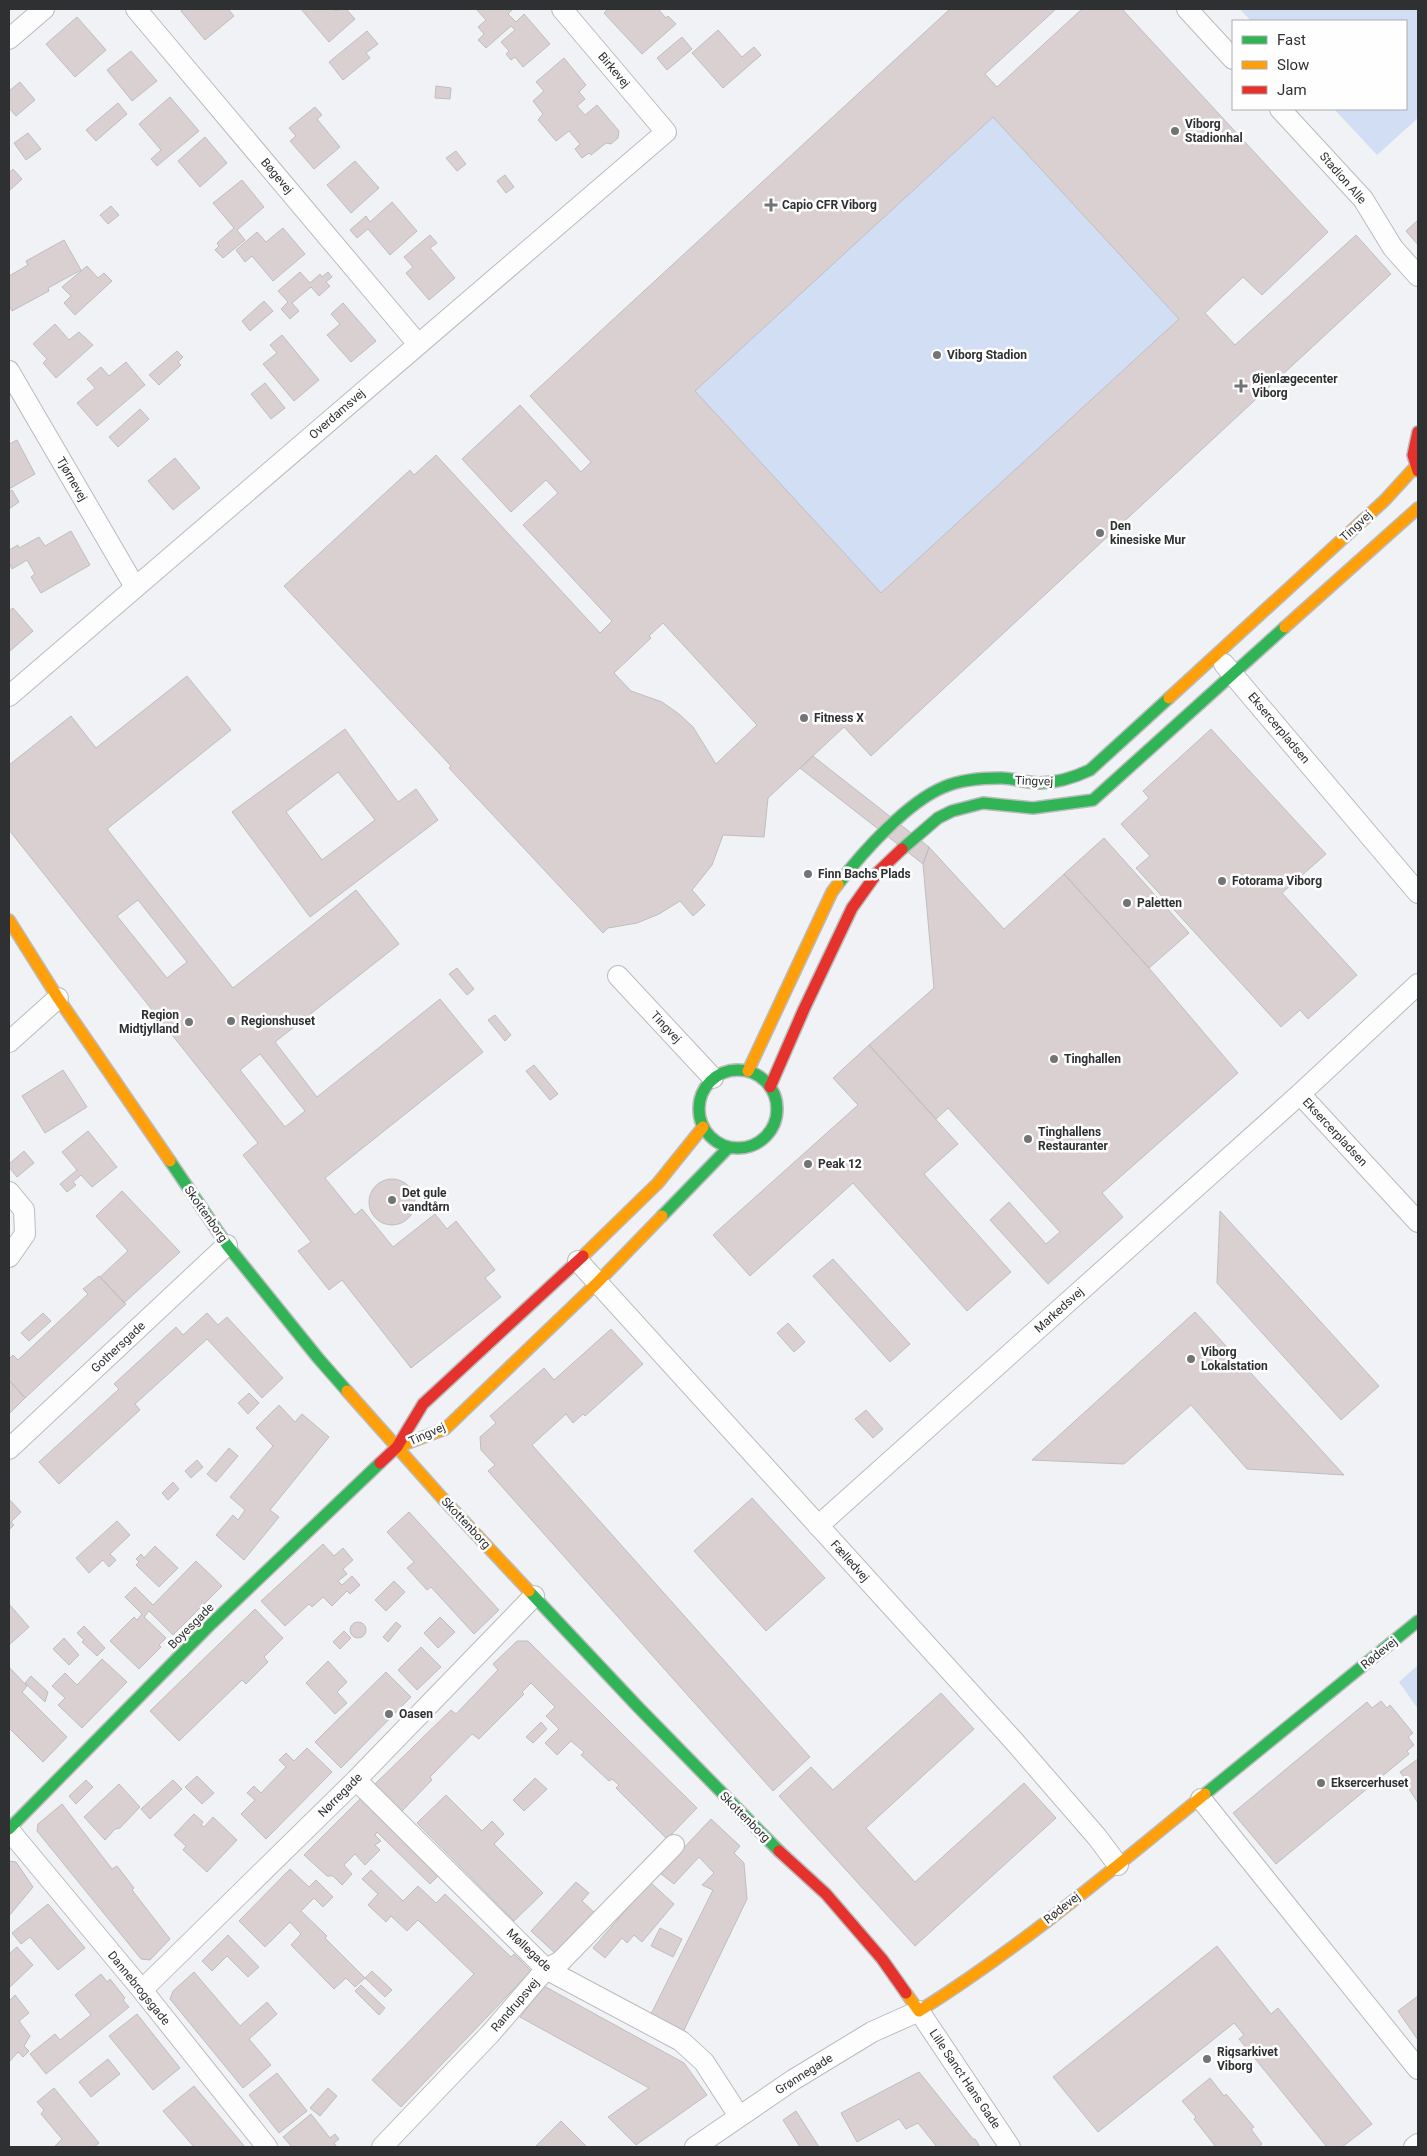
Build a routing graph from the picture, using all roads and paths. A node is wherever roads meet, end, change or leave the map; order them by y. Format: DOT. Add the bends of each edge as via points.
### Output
graph roads {
  1 [pos="44,9"];
  2 [pos="136,9"];
  3 [pos="562,9"];
  4 [pos="1187,9"];
  5 [pos="9,38"];
  6 [pos="1232,58"];
  7 [pos="1281,110"];
  8 [pos="666,132"];
  9 [pos="1418,276"];
  10 [pos="418,344"];
  11 [pos="9,371"];
  12 [pos="1418,432"];
  13 [pos="1417,468"];
  14 [pos="1418,508"];
  15 [pos="135,587"];
  16 [pos="1216,655"];
  17 [pos="1232,674"];
  18 [pos="9,696"];
  19 [pos="1418,893"];
  20 [pos="9,920"];
  21 [pos="618,976"];
  22 [pos="1418,984"];
  23 [pos="58,998"];
  24 [pos="9,1042"];
  25 [pos="748,1071"];
  26 [pos="713,1078"];
  27 [pos="770,1087"];
  28 [pos="1300,1094"];
  29 [pos="703,1127"];
  30 [pos="728,1148"];
  31 [pos="9,1192"];
  32 [pos="1418,1222"];
  33 [pos="227,1245"];
  34 [pos="9,1257"];
  35 [pos="578,1261"];
  36 [pos="597,1282"];
  37 [pos="396,1447"];
  38 [pos="9,1449"];
  39 [pos="818,1526"];
  40 [pos="534,1596"];
  41 [pos="1418,1621"];
  42 [pos="356,1780"];
  43 [pos="1201,1799"];
  44 [pos="9,1830"];
  45 [pos="674,1845"];
  46 [pos="1118,1865"];
  47 [pos="546,1969"];
  48 [pos="142,1990"];
  49 [pos="919,2011"];
  50 [pos="1418,2069"];
  51 [pos="739,2116"];
  52 [pos="1418,2144"];
  53 [pos="267,2147"];
  54 [pos="382,2147"];
  55 [pos="695,2147"];
  56 [pos="1010,2147"];
  57 [pos="1414,2147"];
  1 -- 5 [label="street"];
  2 -- 10 [label="street, Bøgevej"];
  3 -- 8 [label="street, Birkevej"];
  4 -- 6 [label="street"];
  7 -- 9 [label="street, Stadion Alle" via="1363,198 1393,248"];
  8 -- 10 [label="street, Overdamsvej"];
  10 -- 15 [label="street, Overdamsvej"];
  11 -- 15 [label="street, Tjørnevej"];
  12 -- 13 [label="street" via="1413,455"];
  13 -- 16 [label="street, Tingvej"];
  14 -- 17 [label="street, Tingvej"];
  15 -- 18 [label="street, Overdamsvej"];
  16 -- 17 [label="street, Eksercerpladsen"];
  16 -- 25 [label="street, Tingvej" via="1090,770 1058,782 982,778 944,786 922,799 887,829 860,855 832,892"];
  17 -- 19 [label="street, Eksercerpladsen"];
  17 -- 27 [label="street, Tingvej" via="1093,800 1033,808 983,802 952,811 921,831 876,873 852,908"];
  20 -- 23 [label="street, Skottenborg"];
  21 -- 26 [label="street, Tingvej"];
  22 -- 28 [label="street, Eksercerpladsen"];
  23 -- 24 [label="street"];
  23 -- 33 [label="street, Skottenborg"];
  25 -- 26 [label="street" via="730,1071"];
  25 -- 27 [label="street"];
  26 -- 29 [label="street" via="699,1100 698,1114"];
  27 -- 30 [label="street" via="777,1108 772,1130 748,1148"];
  28 -- 32 [label="street, Eksercerpladsen"];
  28 -- 39 [label="street, Markedsvej"];
  29 -- 30 [label="street" via="713,1140"];
  29 -- 35 [label="street, Tingvej" via="658,1184"];
  30 -- 36 [label="street, Tingvej"];
  31 -- 34 [label="street" via="24,1210 24,1234"];
  33 -- 37 [label="street, Skottenborg" via="318,1358"];
  33 -- 38 [label="street, Gothersgade"];
  35 -- 36 [label="street, Fælledvej"];
  35 -- 37 [label="street, Tingvej" via="423,1404"];
  36 -- 37 [label="street, Tingvej" via="445,1429"];
  36 -- 39 [label="street, Fælledvej"];
  37 -- 40 [label="street, Skottenborg"];
  37 -- 44 [label="street, Boyesgade" via="208,1628"];
  39 -- 46 [label="street, Fælledvej" via="1013,1740"];
  40 -- 42 [label="street, Nørregade"];
  40 -- 49 [label="street, Skottenborg" via="710,1782 826,1894 882,1960"];
  41 -- 43 [label="street, Rødevej"];
  42 -- 47 [label="street, Møllegade"];
  42 -- 48 [label="street, Nørregade"];
  43 -- 46 [label="street, Rødevej"];
  43 -- 50 [label="street"];
  44 -- 48 [label="street, Dannebrogsgade"];
  45 -- 47 [label="street, Randrupsvej" via="561,1961"];
  46 -- 49 [label="street, Rødevej" via="967,1981"];
  47 -- 51 [label="street, Møllegade" via="681,2041 704,2062"];
  47 -- 54 [label="street, Randrupsvej" via="490,2034"];
  48 -- 53 [label="street, Dannebrogsgade"];
  49 -- 51 [label="street, Grønnegade" via="872,2032"];
  49 -- 56 [label="street, Lille Sanct Hans Gade"];
  51 -- 55 [label="street, Grønnegade"];
  52 -- 57 [label="street"];
}
